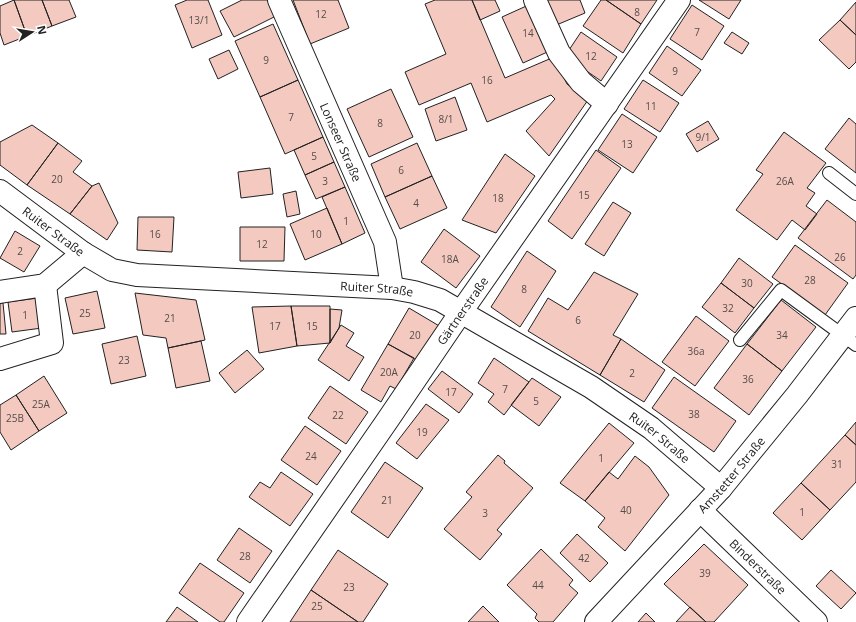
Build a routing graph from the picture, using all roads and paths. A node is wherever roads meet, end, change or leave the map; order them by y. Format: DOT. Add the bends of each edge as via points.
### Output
graph roads {
  1 [pos="279,0"];
  2 [pos="535,0"];
  3 [pos="679,0"];
  4 [pos="607,104"];
  5 [pos="829,173"];
  6 [pos="0,191"];
  7 [pos="856,194"];
  8 [pos="83,253"];
  9 [pos="45,285"];
  10 [pos="392,288"];
  11 [pos="0,292"];
  12 [pos="461,312"];
  13 [pos="856,318"];
  14 [pos="740,340"];
  15 [pos="849,340"];
  16 [pos="0,359"];
  17 [pos="721,488"];
  18 [pos="700,510"];
  19 [pos="248,622"];
  20 [pos="596,622"];
  21 [pos="816,622"];
  1 -- 10 [label="street, Lonseer Straße" via="385,242"];
  2 -- 4 [label="street" via="559,53 581,82"];
  3 -- 4 [label="street, Gärtnerstraße"];
  4 -- 12 [label="street, Gärtnerstraße"];
  5 -- 7 [label="lane"];
  6 -- 8 [label="street, Ruiter Straße"];
  8 -- 9 [label="street"];
  8 -- 10 [label="street, Ruiter Straße" via="112,270 137,275"];
  9 -- 11 [label="street"];
  9 -- 16 [label="street" via="52,343"];
  10 -- 12 [label="street, Ruiter Straße" via="440,300"];
  12 -- 17 [label="street, Ruiter Straße" via="591,387 651,428"];
  12 -- 19 [label="street, Gärtnerstraße"];
  13 -- 15 [label="street, Amstetter Straße"];
  14 -- 15 [label="lane" via="781,290"];
  15 -- 17 [label="street, Amstetter Straße" via="797,395"];
  17 -- 18 [label="street, Amstetter Straße"];
  18 -- 20 [label="street, Amstetter Straße"];
  18 -- 21 [label="street, Binderstraße"];
}
